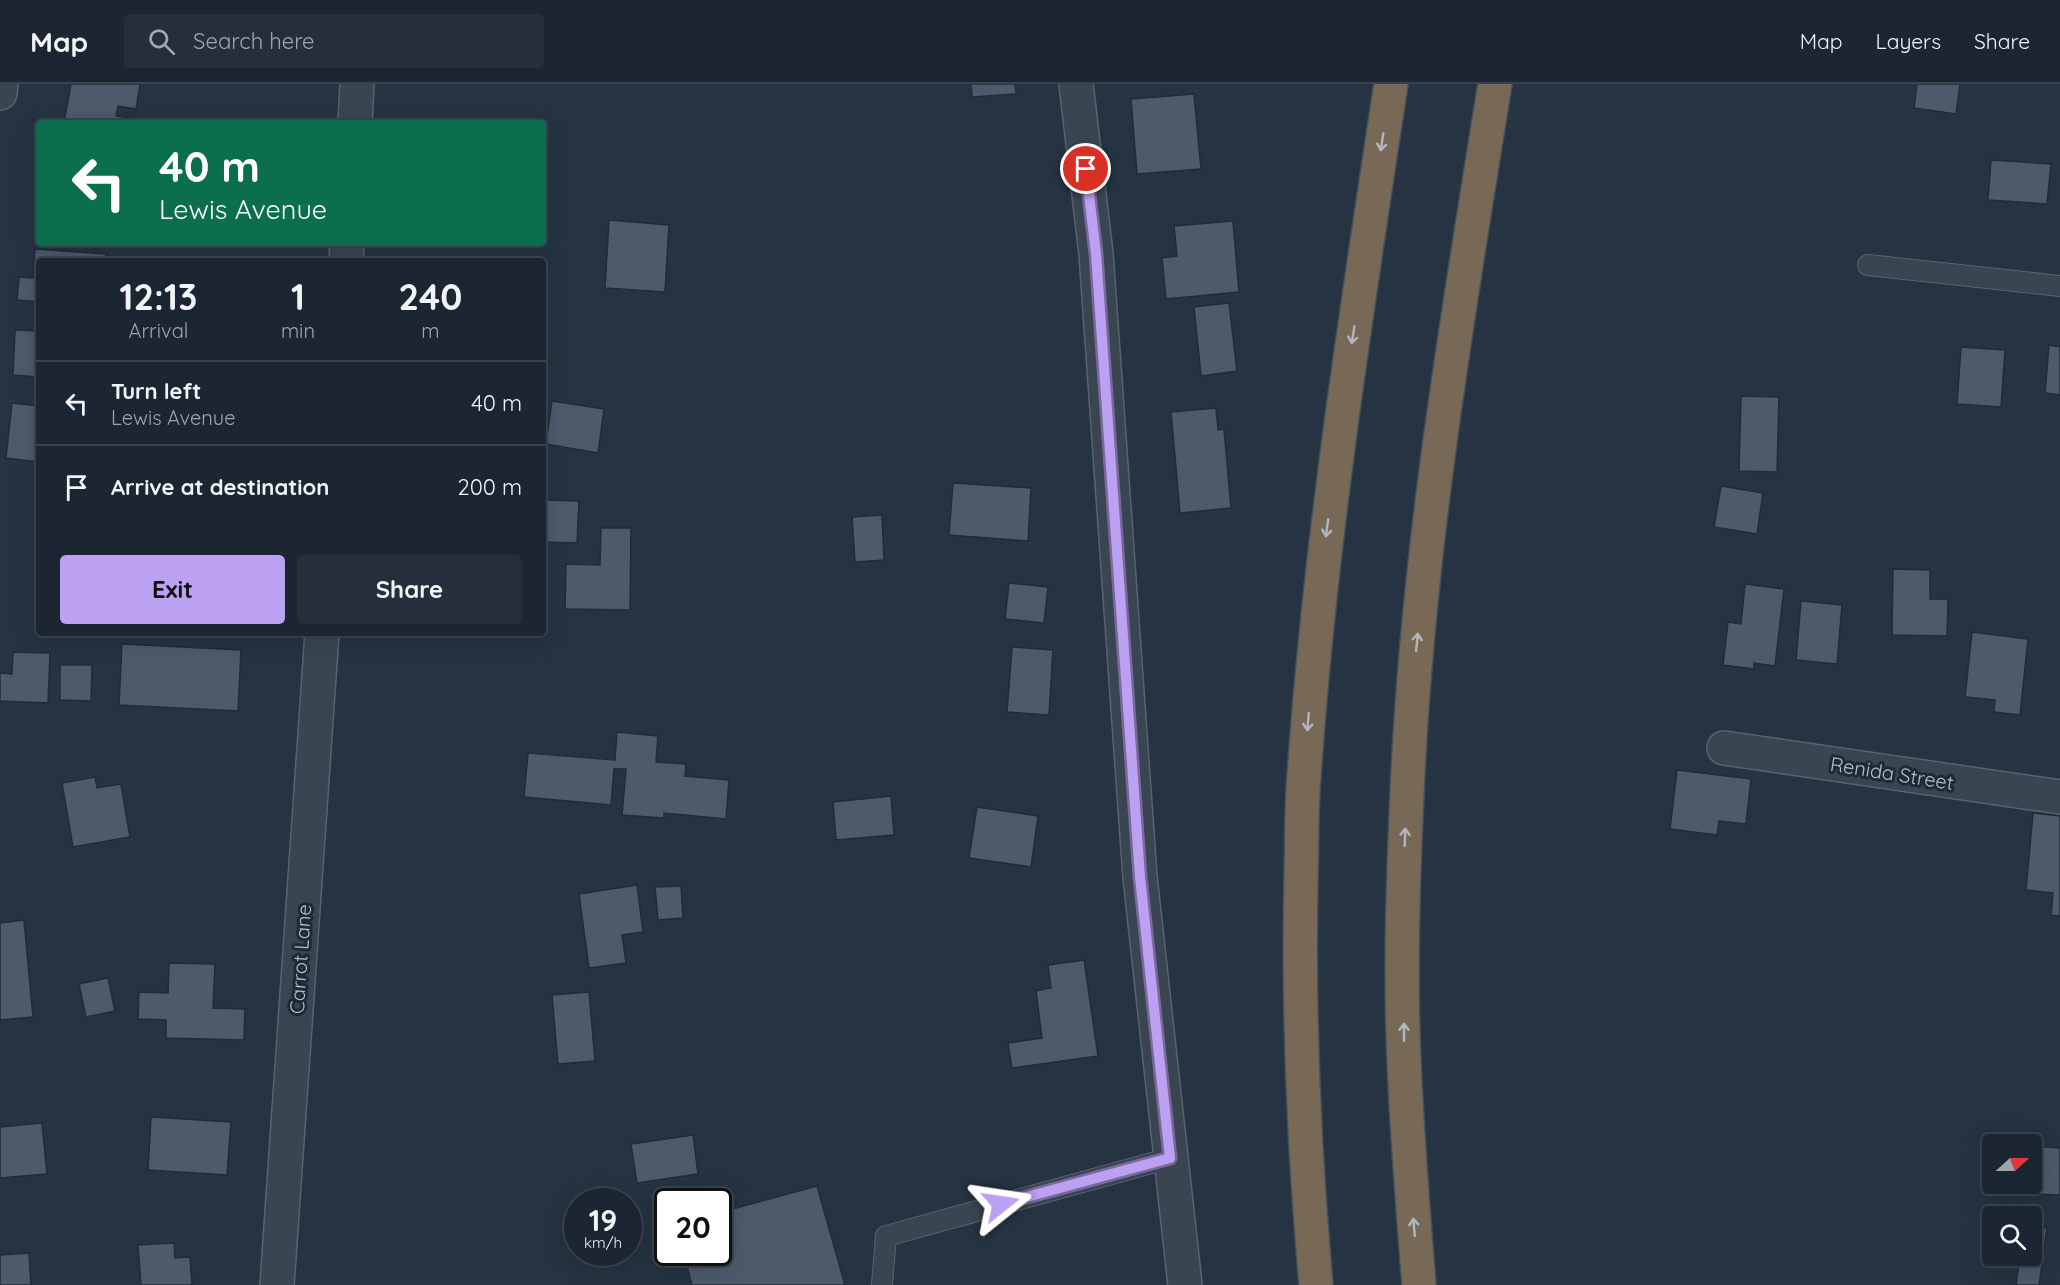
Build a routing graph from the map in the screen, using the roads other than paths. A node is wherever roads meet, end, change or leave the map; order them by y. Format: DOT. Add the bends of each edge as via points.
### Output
graph roads {
  1 [pos="1,84"];
  2 [pos="357,84"];
  3 [pos="1076,84"];
  4 [pos="1391,84"];
  5 [pos="1495,84"];
  6 [pos="0,93"];
  7 [pos="355,120"];
  8 [pos="1868,265"];
  9 [pos="2060,286"];
  10 [pos="322,636"];
  11 [pos="1724,748"];
  12 [pos="2060,797"];
  13 [pos="1170,1158"];
  14 [pos="1307,1190"];
  15 [pos="277,1285"];
  16 [pos="882,1285"];
  17 [pos="1185,1285"];
  18 [pos="1298,1285"];
  19 [pos="1316,1285"];
  20 [pos="1419,1285"];
  1 -- 6 [label="street"];
  2 -- 7 [label="street"];
  3 -- 13 [label="street" via="1096,254 1140,877"];
  4 -- 14 [label="highway, one-way" via="1323,554 1303,779 1301,1026"];
  20 -- 5 [label="highway, one-way" via="1404,1059 1407,791 1430,514"];
  8 -- 9 [label="lane"];
  10 -- 15 [label="street, Carrot Lane"];
  11 -- 12 [label="street, Renida Street"];
  13 -- 16 [label="lane" via="886,1236"];
  13 -- 17 [label="street"];
  14 -- 18 [label="highway"];
  14 -- 19 [label="highway"];
}
